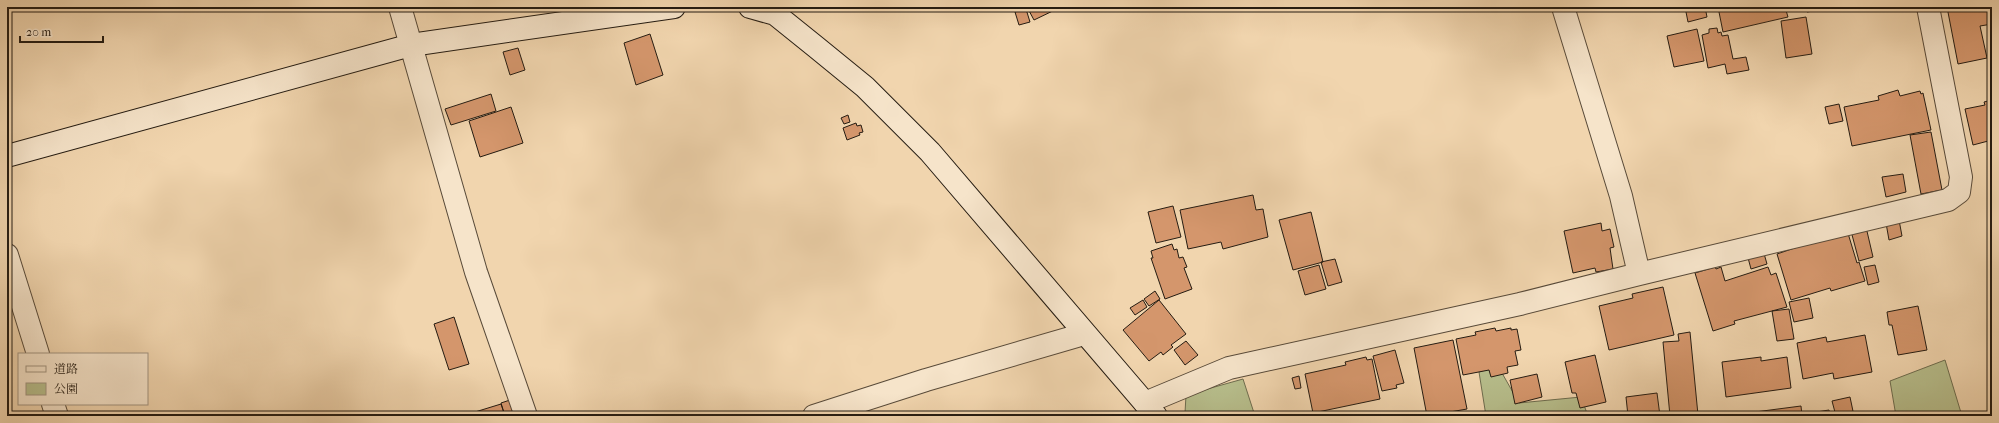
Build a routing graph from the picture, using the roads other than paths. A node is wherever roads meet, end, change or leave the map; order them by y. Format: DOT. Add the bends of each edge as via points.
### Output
graph roads {
  1 [pos="400,7"];
  2 [pos="674,7"];
  3 [pos="750,7"];
  4 [pos="1563,7"];
  5 [pos="1928,7"];
  6 [pos="780,11"];
  7 [pos="411,45"];
  8 [pos="7,156"];
  9 [pos="7,255"];
  10 [pos="1639,274"];
  11 [pos="1084,334"];
  12 [pos="38,353"];
  13 [pos="54,405"];
  14 [pos="1150,409"];
  15 [pos="57,416"];
  16 [pos="526,416"];
  17 [pos="814,416"];
  1 -- 7 [label="street"];
  2 -- 7 [label="street"];
  3 -- 6 [label="street"];
  4 -- 10 [label="street" via="1621,196"];
  5 -- 10 [label="street" via="1961,178 1959,192 1948,200"];
  6 -- 11 [label="street" via="865,87 930,152"];
  7 -- 8 [label="street"];
  7 -- 16 [label="street" via="476,272"];
  9 -- 12 [label="street"];
  10 -- 14 [label="street" via="1520,304 1230,368"];
  11 -- 14 [label="street"];
  11 -- 17 [label="street"];
  13 -- 15 [label="street"];
}
